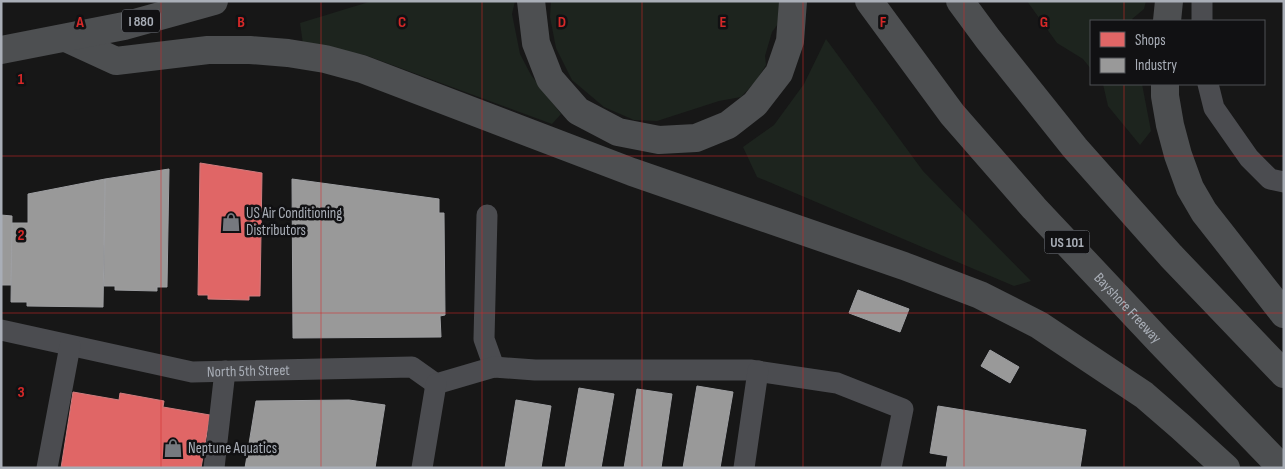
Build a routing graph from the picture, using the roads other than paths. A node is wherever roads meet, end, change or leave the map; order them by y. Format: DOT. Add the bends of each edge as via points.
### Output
graph roads {
  1 [pos="214,1"];
  2 [pos="530,1"];
  3 [pos="793,1"];
  4 [pos="869,1"];
  5 [pos="960,1"];
  6 [pos="1169,1"];
  7 [pos="1202,1"];
  8 [pos="1167,20"];
  9 [pos="1202,20"];
  10 [pos="66,38"];
  11 [pos="1,50"];
  12 [pos="1165,85"];
  13 [pos="1208,85"];
  14 [pos="1284,182"];
  15 [pos="487,215"];
  16 [pos="1284,314"];
  17 [pos="1,330"];
  18 [pos="70,346"];
  19 [pos="494,367"];
  20 [pos="225,371"];
  21 [pos="758,371"];
  22 [pos="1284,374"];
  23 [pos="436,384"];
  24 [pos="47,468"];
  25 [pos="214,468"];
  26 [pos="422,468"];
  27 [pos="744,468"];
  28 [pos="891,468"];
  29 [pos="1226,468"];
  30 [pos="1282,468"];
  1 -- 10 [label="highway, I 880"];
  2 -- 3 [label="highway" via="536,43 550,78 578,111 618,132 659,140 696,138 728,125 755,104 779,72 790,41"];
  4 -- 30 [label="highway, Bayshore Freeway / US 101" via="952,114 1034,208"];
  5 -- 22 [label="highway" via="1076,148 1172,256"];
  6 -- 8 [label="highway"];
  7 -- 9 [label="street"];
  10 -- 11 [label="highway, I 880"];
  10 -- 29 [label="highway" via="116,61 208,50 250,50 325,59 362,69 632,172 904,266 980,295 1039,325 1144,395"];
  12 -- 16 [label="highway" via="1170,125 1190,188 1204,212"];
  13 -- 14 [label="street" via="1214,108 1249,158 1270,179"];
  15 -- 19 [label="street" via="484,339"];
  17 -- 18 [label="street, North 5th Street"];
  18 -- 20 [label="street, North 5th Street" via="192,372"];
  18 -- 24 [label="street"];
  19 -- 21 [label="street"];
  19 -- 23 [label="street"];
  20 -- 23 [label="street, North 5th Street" via="412,367"];
  20 -- 25 [label="street"];
  21 -- 27 [label="street"];
  21 -- 28 [label="street" via="837,384 903,409"];
  23 -- 26 [label="street"];
}
